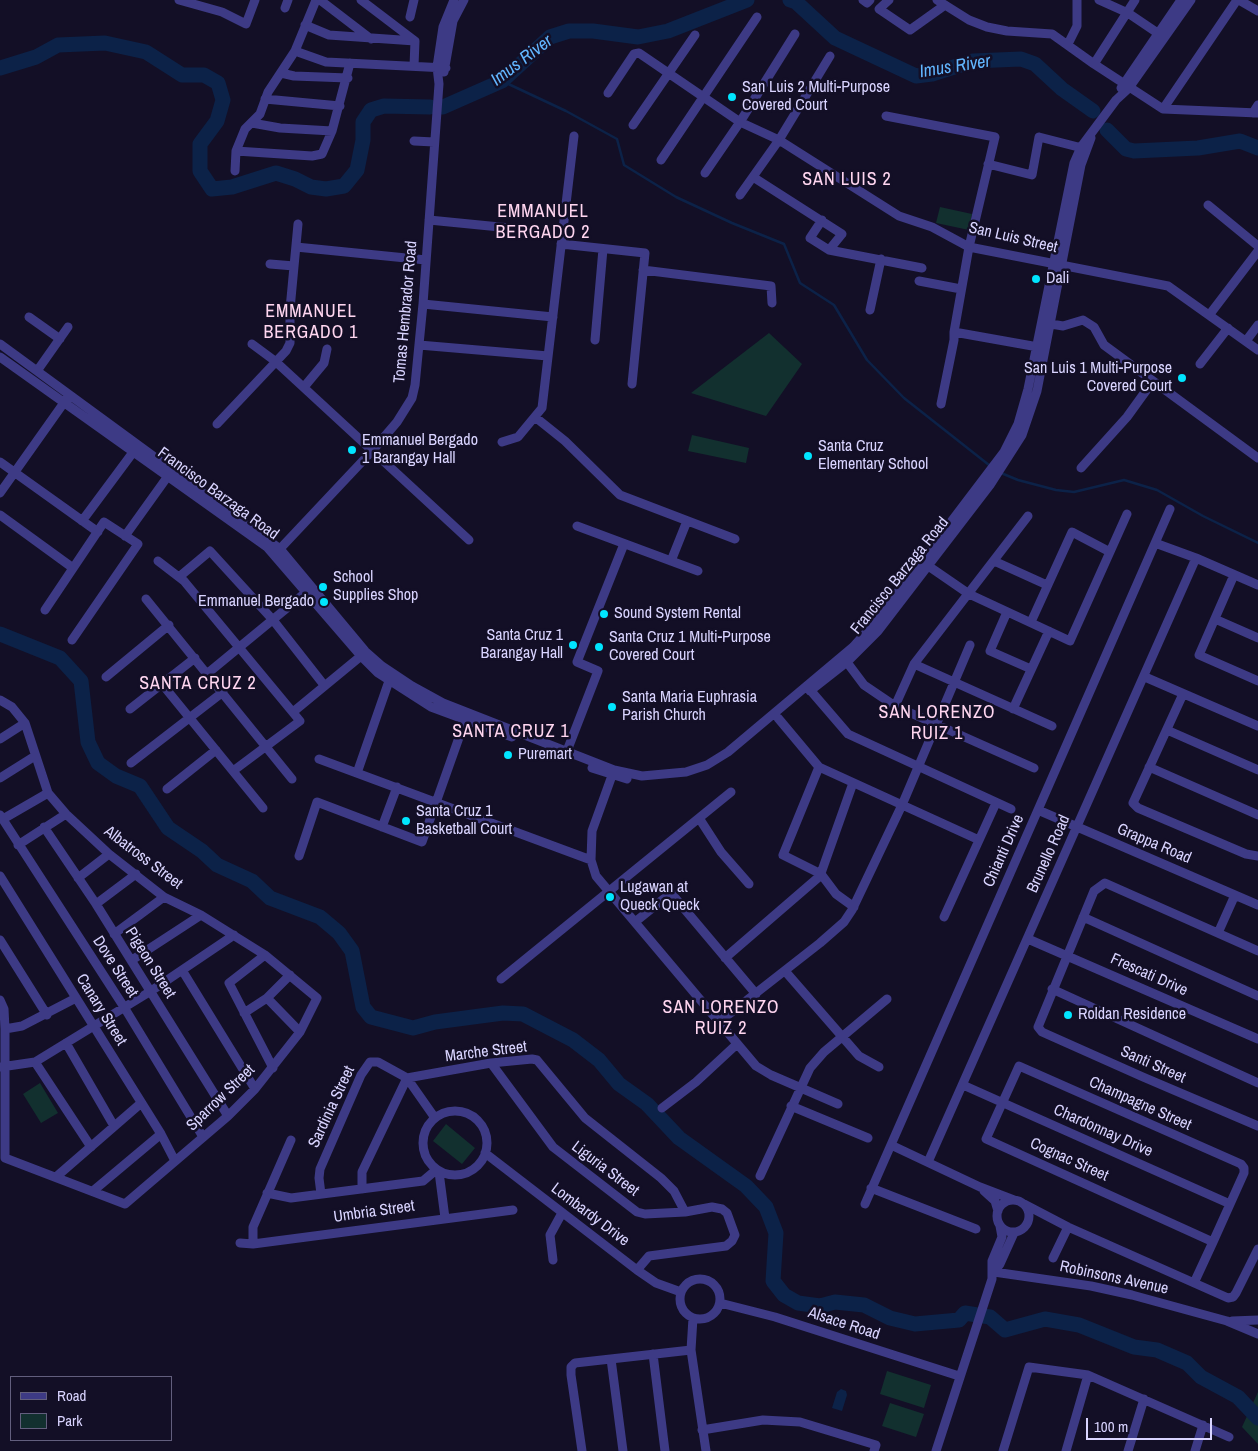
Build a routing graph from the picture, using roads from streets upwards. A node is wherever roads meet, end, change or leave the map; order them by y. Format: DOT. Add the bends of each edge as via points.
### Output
graph roads {
  1 [pos="179,0"];
  2 [pos="255,0"];
  3 [pos="316,0"];
  4 [pos="320,0"];
  5 [pos="361,0"];
  6 [pos="414,0"];
  7 [pos="454,0"];
  8 [pos="464,0"];
  9 [pos="863,0"];
  10 [pos="870,0"];
  11 [pos="889,0"];
  12 [pos="1077,0"];
  13 [pos="1099,0"];
  14 [pos="1135,0"];
  15 [pos="1181,0"];
  16 [pos="1191,0"];
  17 [pos="1238,0"];
  18 [pos="941,2"];
  19 [pos="1258,11"];
  20 [pos="1128,13"];
  21 [pos="410,17"];
  22 [pos="757,17"];
  23 [pos="305,25"];
  24 [pos="795,34"];
  25 [pos="694,35"];
  26 [pos="1161,36"];
  27 [pos="371,39"];
  28 [pos="414,41"];
  29 [pos="1068,44"];
  30 [pos="295,51"];
  31 [pos="830,56"];
  32 [pos="350,62"];
  33 [pos="1094,64"];
  34 [pos="414,66"];
  35 [pos="441,68"];
  36 [pos="281,73"];
  37 [pos="668,73"];
  38 [pos="348,78"];
  39 [pos="1126,86"];
  40 [pos="608,93"];
  41 [pos="704,98"];
  42 [pos="265,99"];
  43 [pos="1258,105"];
  44 [pos="340,106"];
  45 [pos="1163,109"];
  46 [pos="1255,114"];
  47 [pos="886,116"];
  48 [pos="740,122"];
  49 [pos="252,123"];
  50 [pos="634,125"];
  51 [pos="332,131"];
  52 [pos="574,136"];
  53 [pos="779,140"];
  54 [pos="414,141"];
  55 [pos="434,142"];
  56 [pos="1084,148"];
  57 [pos="236,151"];
  58 [pos="661,160"];
  59 [pos="988,164"];
  60 [pos="235,172"];
  61 [pos="705,173"];
  62 [pos="753,177"];
  63 [pos="740,195"];
  64 [pos="1208,205"];
  65 [pos="429,220"];
  66 [pos="822,220"];
  67 [pos="298,224"];
  68 [pos="520,229"];
  69 [pos="561,244"];
  70 [pos="1258,246"];
  71 [pos="969,247"];
  72 [pos="296,248"];
  73 [pos="604,249"];
  74 [pos="829,250"];
  75 [pos="1258,251"];
  76 [pos="880,259"];
  77 [pos="426,260"];
  78 [pos="270,264"];
  79 [pos="1059,265"];
  80 [pos="294,266"];
  81 [pos="922,268"];
  82 [pos="643,270"];
  83 [pos="919,281"];
  84 [pos="961,289"];
  85 [pos="423,304"];
  86 [pos="772,304"];
  87 [pos="870,310"];
  88 [pos="1210,314"];
  89 [pos="29,317"];
  90 [pos="553,317"];
  91 [pos="1047,323"];
  92 [pos="1258,324"];
  93 [pos="68,327"];
  94 [pos="1228,328"];
  95 [pos="954,332"];
  96 [pos="60,339"];
  97 [pos="595,340"];
  98 [pos="1246,341"];
  99 [pos="0,344"];
  100 [pos="252,344"];
  101 [pos="419,344"];
  102 [pos="1038,347"];
  103 [pos="327,349"];
  104 [pos="1258,350"];
  105 [pos="0,356"];
  106 [pos="548,356"];
  107 [pos="275,361"];
  108 [pos="1200,364"];
  109 [pos="37,371"];
  110 [pos="1153,381"];
  111 [pos="632,384"];
  112 [pos="304,387"];
  113 [pos="67,398"];
  114 [pos="941,404"];
  115 [pos="535,417"];
  116 [pos="217,424"];
  117 [pos="502,442"];
  118 [pos="373,450"];
  119 [pos="134,451"];
  120 [pos="1008,453"];
  121 [pos="1258,458"];
  122 [pos="0,462"];
  123 [pos="1081,468"];
  124 [pos="14,472"];
  125 [pos="168,476"];
  126 [pos="0,493"];
  127 [pos="1170,509"];
  128 [pos="1127,514"];
  129 [pos="0,516"];
  130 [pos="1028,516"];
  131 [pos="82,521"];
  132 [pos="687,521"];
  133 [pos="577,526"];
  134 [pos="98,532"];
  135 [pos="125,536"];
  136 [pos="736,539"];
  137 [pos="469,540"];
  138 [pos="1155,543"];
  139 [pos="624,544"];
  140 [pos="277,551"];
  141 [pos="1110,552"];
  142 [pos="1196,558"];
  143 [pos="158,561"];
  144 [pos="671,561"];
  145 [pos="994,561"];
  146 [pos="925,563"];
  147 [pos="73,568"];
  148 [pos="698,571"];
  149 [pos="1234,575"];
  150 [pos="179,577"];
  151 [pos="1048,585"];
  152 [pos="1258,585"];
  153 [pos="309,589"];
  154 [pos="969,594"];
  155 [pos="146,599"];
  156 [pos="45,610"];
  157 [pos="1008,612"];
  158 [pos="1215,619"];
  159 [pos="273,620"];
  160 [pos="1031,622"];
  161 [pos="169,625"];
  162 [pos="1048,631"];
  163 [pos="1258,638"];
  164 [pos="72,640"];
  165 [pos="970,645"];
  166 [pos="241,646"];
  167 [pos="361,656"];
  168 [pos="195,658"];
  169 [pos="845,659"];
  170 [pos="914,664"];
  171 [pos="1031,668"];
  172 [pos="208,673"];
  173 [pos="106,677"];
  174 [pos="1145,677"];
  175 [pos="390,681"];
  176 [pos="1258,681"];
  177 [pos="954,682"];
  178 [pos="162,684"];
  179 [pos="324,685"];
  180 [pos="811,691"];
  181 [pos="223,692"];
  182 [pos="1183,694"];
  183 [pos="0,700"];
  184 [pos="895,706"];
  185 [pos="1013,708"];
  186 [pos="130,709"];
  187 [pos="293,712"];
  188 [pos="466,716"];
  189 [pos="190,718"];
  190 [pos="778,718"];
  191 [pos="25,723"];
  192 [pos="936,726"];
  193 [pos="1052,726"];
  194 [pos="1258,726"];
  195 [pos="1167,730"];
  196 [pos="0,739"];
  197 [pos="266,746"];
  198 [pos="216,750"];
  199 [pos="566,754"];
  200 [pos="35,756"];
  201 [pos="320,759"];
  202 [pos="131,763"];
  203 [pos="918,766"];
  204 [pos="819,767"];
  205 [pos="1149,767"];
  206 [pos="1034,768"];
  207 [pos="1258,770"];
  208 [pos="233,771"];
  209 [pos="358,773"];
  210 [pos="613,773"];
  211 [pos="0,778"];
  212 [pos="292,779"];
  213 [pos="854,783"];
  214 [pos="397,787"];
  215 [pos="167,789"];
  216 [pos="731,792"];
  217 [pos="48,793"];
  218 [pos="436,802"];
  219 [pos="996,803"];
  220 [pos="902,805"];
  221 [pos="263,808"];
  222 [pos="1011,809"];
  223 [pos="1038,810"];
  224 [pos="66,814"];
  225 [pos="1258,815"];
  226 [pos="1,817"];
  227 [pos="699,818"];
  228 [pos="382,827"];
  229 [pos="1078,827"];
  230 [pos="44,828"];
  231 [pos="979,840"];
  232 [pos="18,845"];
  233 [pos="109,854"];
  234 [pos="299,856"];
  235 [pos="1258,856"];
  236 [pos="591,860"];
  237 [pos="136,874"];
  238 [pos="821,874"];
  239 [pos="0,876"];
  240 [pos="78,878"];
  241 [pos="749,884"];
  242 [pos="609,891"];
  243 [pos="1235,895"];
  244 [pos="164,897"];
  245 [pos="96,904"];
  246 [pos="1258,905"];
  247 [pos="854,907"];
  248 [pos="201,915"];
  249 [pos="944,917"];
  250 [pos="1083,917"];
  251 [pos="635,922"];
  252 [pos="1218,933"];
  253 [pos="114,934"];
  254 [pos="234,935"];
  255 [pos="1028,938"];
  256 [pos="0,940"];
  257 [pos="1258,951"];
  258 [pos="265,955"];
  259 [pos="1066,955"];
  260 [pos="725,958"];
  261 [pos="132,960"];
  262 [pos="182,970"];
  263 [pos="784,971"];
  264 [pos="290,975"];
  265 [pos="501,979"];
  266 [pos="1052,989"];
  267 [pos="151,991"];
  268 [pos="756,994"];
  269 [pos="1258,996"];
  270 [pos="76,998"];
  271 [pos="267,998"];
  272 [pos="317,998"];
  273 [pos="887,999"];
  274 [pos="0,1000"];
  275 [pos="124,1007"];
  276 [pos="244,1013"];
  277 [pos="47,1015"];
  278 [pos="719,1022"];
  279 [pos="94,1027"];
  280 [pos="5,1029"];
  281 [pos="300,1032"];
  282 [pos="842,1037"];
  283 [pos="1258,1039"];
  284 [pos="66,1043"];
  285 [pos="737,1044"];
  286 [pos="36,1062"];
  287 [pos="491,1063"];
  288 [pos="2,1065"];
  289 [pos="1019,1066"];
  290 [pos="879,1067"];
  291 [pos="273,1068"];
  292 [pos="407,1078"];
  293 [pos="1258,1083"];
  294 [pos="963,1084"];
  295 [pos="800,1087"];
  296 [pos="255,1089"];
  297 [pos="1002,1102"];
  298 [pos="140,1104"];
  299 [pos="838,1104"];
  300 [pos="791,1106"];
  301 [pos="662,1108"];
  302 [pos="228,1116"];
  303 [pos="435,1118"];
  304 [pos="114,1126"];
  305 [pos="1258,1126"];
  306 [pos="161,1134"];
  307 [pos="203,1137"];
  308 [pos="868,1138"];
  309 [pos="291,1140"];
  310 [pos="891,1145"];
  311 [pos="90,1148"];
  312 [pos="485,1153"];
  313 [pos="175,1162"];
  314 [pos="928,1162"];
  315 [pos="438,1171"];
  316 [pos="760,1176"];
  317 [pos="56,1178"];
  318 [pos="980,1187"];
  319 [pos="872,1188"];
  320 [pos="362,1189"];
  321 [pos="93,1192"];
  322 [pos="267,1193"];
  323 [pos="321,1194"];
  324 [pos="1014,1200"];
  325 [pos="865,1204"];
  326 [pos="1024,1204"];
  327 [pos="1230,1204"];
  328 [pos="513,1210"];
  329 [pos="685,1212"];
  330 [pos="998,1212"];
  331 [pos="562,1213"];
  332 [pos="445,1218"];
  333 [pos="1051,1218"];
  334 [pos="1029,1219"];
  335 [pos="1000,1226"];
  336 [pos="1068,1227"];
  337 [pos="976,1229"];
  338 [pos="1014,1233"];
  339 [pos="1213,1242"];
  340 [pos="240,1243"];
  341 [pos="253,1244"];
  342 [pos="1258,1249"];
  343 [pos="1053,1258"];
  344 [pos="553,1260"];
  345 [pos="638,1270"];
  346 [pos="993,1276"];
  347 [pos="1194,1282"];
  348 [pos="681,1292"];
  349 [pos="720,1304"];
  350 [pos="696,1319"];
  351 [pos="1258,1320"];
  352 [pos="1227,1321"];
  353 [pos="1258,1334"];
  354 [pos="691,1350"];
  355 [pos="653,1354"];
  356 [pos="611,1359"];
  357 [pos="1088,1375"];
  358 [pos="959,1376"];
  359 [pos="1144,1399"];
  360 [pos="1203,1425"];
  361 [pos="702,1430"];
  362 [pos="1229,1436"];
  363 [pos="582,1451"];
  364 [pos="623,1451"];
  365 [pos="665,1451"];
  366 [pos="706,1451"];
  367 [pos="874,1451"];
  368 [pos="936,1451"];
  369 [pos="1003,1451"];
  370 [pos="1066,1451"];
  371 [pos="1128,1451"];
  372 [pos="1194,1451"];
  1 -- 2 [label="street" via="222,12 246,24"];
  3 -- 23 [label="street"];
  4 -- 27 [label="street"];
  5 -- 28 [label="street"];
  6 -- 21 [label="street"];
  7 -- 35 [label="street, Tomas Hembrador Road" via="443,27"];
  8 -- 35 [label="street, Tomas Hembrador Road" via="453,22"];
  9 -- 10 [label="street" via="867,3"];
  11 -- 18 [label="street" via="879,9 910,30"];
  12 -- 29 [label="street" via="1077,26"];
  13 -- 20 [label="street"];
  14 -- 20 [label="street"];
  15 -- 26 [label="street, Francisco Barzaga Road"];
  16 -- 26 [label="street, Francisco Barzaga Road"];
  17 -- 19 [label="street"];
  17 -- 45 [label="street"];
  18 -- 29 [label="street" via="987,27 1052,34"];
  20 -- 26 [label="street"];
  20 -- 33 [label="street"];
  22 -- 41 [label="street"];
  23 -- 27 [label="street" via="330,35"];
  23 -- 30 [label="street"];
  24 -- 48 [label="street"];
  25 -- 37 [label="street"];
  26 -- 39 [label="street, Francisco Barzaga Road"];
  27 -- 28 [label="street"];
  28 -- 34 [label="street"];
  29 -- 33 [label="street"];
  30 -- 32 [label="street" via="326,62"];
  30 -- 36 [label="street"];
  31 -- 53 [label="street"];
  32 -- 34 [label="street"];
  32 -- 38 [label="street"];
  33 -- 39 [label="street"];
  34 -- 35 [label="street"];
  35 -- 55 [label="street, Tomas Hembrador Road"];
  36 -- 38 [label="street"];
  36 -- 42 [label="street"];
  37 -- 40 [label="street, San Luis Street" via="636,52"];
  37 -- 41 [label="street, San Luis Street"];
  37 -- 50 [label="street"];
  38 -- 44 [label="street"];
  39 -- 45 [label="street"];
  39 -- 56 [label="street, Francisco Barzaga Road"];
  41 -- 48 [label="street, San Luis Street"];
  41 -- 58 [label="street"];
  42 -- 44 [label="street"];
  42 -- 49 [label="street" via="260,114"];
  43 -- 46 [label="street"];
  44 -- 51 [label="street"];
  45 -- 46 [label="street"];
  47 -- 59 [label="street" via="995,137"];
  48 -- 53 [label="street, San Luis Street"];
  48 -- 61 [label="street"];
  49 -- 51 [label="street"];
  49 -- 57 [label="street" via="245,129"];
  51 -- 57 [label="street" via="322,154"];
  52 -- 69 [label="street"];
  53 -- 62 [label="street"];
  53 -- 71 [label="street, San Luis Street" via="889,211 932,227"];
  54 -- 55 [label="street"];
  55 -- 65 [label="street, Tomas Hembrador Road"];
  56 -- 59 [label="street" via="1039,137 1032,175"];
  56 -- 79 [label="street, Francisco Barzaga Road" via="1071,177"];
  57 -- 60 [label="street"];
  59 -- 71 [label="street"];
  62 -- 63 [label="street"];
  62 -- 66 [label="street"];
  64 -- 70 [label="street"];
  65 -- 68 [label="street"];
  65 -- 77 [label="street, Tomas Hembrador Road"];
  66 -- 74 [label="street" via="810,238"];
  66 -- 74 [label="street" via="842,234"];
  67 -- 72 [label="street"];
  69 -- 73 [label="street"];
  69 -- 90 [label="street"];
  71 -- 79 [label="street, San Luis Street"];
  71 -- 84 [label="street"];
  72 -- 77 [label="street"];
  72 -- 80 [label="street"];
  73 -- 82 [label="street" via="645,253"];
  73 -- 97 [label="street"];
  74 -- 76 [label="street"];
  75 -- 88 [label="street"];
  76 -- 81 [label="street"];
  76 -- 87 [label="street"];
  77 -- 85 [label="street, Tomas Hembrador Road"];
  78 -- 80 [label="street"];
  79 -- 88 [label="street, San Luis Street" via="1168,286"];
  79 -- 91 [label="street, Francisco Barzaga Road"];
  80 -- 107 [label="street" via="290,343"];
  82 -- 86 [label="street" via="771,286"];
  82 -- 111 [label="street"];
  83 -- 84 [label="street"];
  84 -- 95 [label="street"];
  85 -- 90 [label="street"];
  85 -- 101 [label="street, Tomas Hembrador Road"];
  88 -- 94 [label="street, San Luis Street"];
  89 -- 96 [label="street"];
  90 -- 106 [label="street"];
  91 -- 102 [label="street, Francisco Barzaga Road"];
  91 -- 110 [label="street" via="1063,326 1083,320 1094,327 1104,345"];
  91 -- 120 [label="street, Francisco Barzaga Road" via="1037,391 1026,426"];
  92 -- 98 [label="street"];
  93 -- 96 [label="street"];
  94 -- 98 [label="street, San Luis Street"];
  94 -- 108 [label="street"];
  95 -- 102 [label="street"];
  95 -- 114 [label="street"];
  96 -- 109 [label="street"];
  98 -- 104 [label="street, San Luis Street"];
  99 -- 109 [label="street, Francisco Barzaga Road"];
  100 -- 107 [label="street"];
  101 -- 106 [label="street"];
  101 -- 118 [label="street, Tomas Hembrador Road" via="412,398"];
  102 -- 120 [label="street, Francisco Barzaga Road"];
  103 -- 112 [label="street" via="325,362"];
  105 -- 113 [label="street, Francisco Barzaga Road"];
  106 -- 115 [label="street" via="542,408"];
  107 -- 112 [label="street"];
  107 -- 116 [label="street"];
  109 -- 113 [label="street, Francisco Barzaga Road"];
  110 -- 121 [label="street"];
  110 -- 123 [label="street" via="1127,417"];
  112 -- 118 [label="street"];
  113 -- 119 [label="street, Francisco Barzaga Road"];
  113 -- 124 [label="street"];
  113 -- 140 [label="street, Francisco Barzaga Road"];
  115 -- 117 [label="street" via="518,437"];
  115 -- 132 [label="street" via="565,441 620,495"];
  118 -- 137 [label="street"];
  118 -- 140 [label="street, Tomas Hembrador Road"];
  119 -- 125 [label="street, Francisco Barzaga Road"];
  119 -- 131 [label="street"];
  120 -- 146 [label="street, Francisco Barzaga Road"];
  122 -- 124 [label="street"];
  124 -- 126 [label="street"];
  124 -- 131 [label="street"];
  125 -- 135 [label="street"];
  125 -- 140 [label="street, Francisco Barzaga Road"];
  127 -- 138 [label="street, Chianti Drive"];
  128 -- 141 [label="street"];
  129 -- 147 [label="street"];
  130 -- 145 [label="street"];
  131 -- 134 [label="street"];
  132 -- 136 [label="street"];
  132 -- 144 [label="street"];
  133 -- 139 [label="street"];
  134 -- 135 [label="street" via="104,522"];
  134 -- 147 [label="street"];
  135 -- 164 [label="street" via="138,544"];
  138 -- 142 [label="street"];
  138 -- 223 [label="street, Chianti Drive"];
  139 -- 144 [label="street"];
  139 -- 199 [label="street" via="577,662 598,671"];
  140 -- 153 [label="street, Francisco Barzaga Road"];
  141 -- 151 [label="street" via="1072,532"];
  141 -- 162 [label="street" via="1070,641"];
  142 -- 149 [label="street"];
  142 -- 174 [label="street, Brunello Road"];
  143 -- 150 [label="street"];
  144 -- 148 [label="street"];
  145 -- 151 [label="street"];
  145 -- 154 [label="street"];
  146 -- 154 [label="street"];
  146 -- 169 [label="street, Francisco Barzaga Road" via="878,631"];
  147 -- 156 [label="street"];
  149 -- 152 [label="street"];
  149 -- 158 [label="street"];
  150 -- 159 [label="street" via="210,551"];
  150 -- 166 [label="street"];
  151 -- 160 [label="street"];
  153 -- 159 [label="street"];
  153 -- 167 [label="street, Francisco Barzaga Road"];
  153 -- 188 [label="street, Francisco Barzaga Road" via="382,666"];
  154 -- 157 [label="street"];
  154 -- 170 [label="street"];
  155 -- 161 [label="street"];
  157 -- 160 [label="street"];
  157 -- 171 [label="street" via="990,651"];
  158 -- 163 [label="street"];
  158 -- 176 [label="street" via="1199,655"];
  159 -- 166 [label="street"];
  159 -- 179 [label="street"];
  160 -- 162 [label="street"];
  161 -- 168 [label="street"];
  161 -- 173 [label="street"];
  162 -- 171 [label="street"];
  165 -- 177 [label="street"];
  166 -- 172 [label="street"];
  166 -- 187 [label="street"];
  167 -- 175 [label="street, Francisco Barzaga Road"];
  167 -- 179 [label="street"];
  168 -- 172 [label="street"];
  168 -- 178 [label="street"];
  169 -- 180 [label="street, Francisco Barzaga Road"];
  169 -- 184 [label="street" via="868,688"];
  169 -- 210 [label="street, Francisco Barzaga Road" via="728,752 707,764 672,775"];
  170 -- 177 [label="street"];
  170 -- 184 [label="street"];
  171 -- 185 [label="street"];
  172 -- 181 [label="street"];
  174 -- 182 [label="street"];
  174 -- 229 [label="street, Brunello Road"];
  175 -- 188 [label="street, Francisco Barzaga Road" via="431,707"];
  175 -- 209 [label="street"];
  177 -- 185 [label="street"];
  177 -- 192 [label="street"];
  178 -- 186 [label="street"];
  178 -- 189 [label="street"];
  179 -- 187 [label="street"];
  180 -- 190 [label="street, Francisco Barzaga Road"];
  180 -- 203 [label="street" via="844,731"];
  181 -- 189 [label="street"];
  181 -- 197 [label="street"];
  182 -- 194 [label="street"];
  182 -- 195 [label="street"];
  183 -- 191 [label="street, Albatross Street" via="12,707"];
  184 -- 192 [label="street"];
  185 -- 193 [label="street"];
  187 -- 197 [label="street" via="300,721"];
  188 -- 199 [label="street, Francisco Barzaga Road"];
  188 -- 218 [label="street"];
  189 -- 198 [label="street"];
  189 -- 202 [label="street"];
  190 -- 204 [label="street"];
  190 -- 210 [label="street, Francisco Barzaga Road" via="720,764 688,778 641,782"];
  191 -- 196 [label="street"];
  191 -- 200 [label="street, Albatross Street"];
  192 -- 203 [label="street"];
  192 -- 206 [label="street"];
  195 -- 205 [label="street"];
  195 -- 207 [label="street"];
  197 -- 208 [label="street"];
  197 -- 212 [label="street"];
  198 -- 208 [label="street"];
  198 -- 215 [label="street"];
  199 -- 210 [label="street, Francisco Barzaga Road"];
  200 -- 211 [label="street"];
  200 -- 217 [label="street, Albatross Street"];
  201 -- 209 [label="street"];
  203 -- 219 [label="street"];
  203 -- 220 [label="street"];
  204 -- 213 [label="street"];
  204 -- 238 [label="street" via="783,854"];
  205 -- 225 [label="street"];
  205 -- 235 [label="street" via="1133,803 1138,808 1246,854"];
  208 -- 221 [label="street"];
  209 -- 214 [label="street"];
  210 -- 236 [label="street" via="592,831"];
  213 -- 220 [label="street"];
  213 -- 238 [label="street"];
  214 -- 218 [label="street"];
  214 -- 228 [label="street"];
  216 -- 227 [label="street"];
  217 -- 224 [label="street, Albatross Street"];
  217 -- 226 [label="street"];
  218 -- 228 [label="street" via="422,842"];
  218 -- 236 [label="street"];
  219 -- 222 [label="street"];
  219 -- 231 [label="street"];
  220 -- 231 [label="street"];
  220 -- 247 [label="street"];
  223 -- 229 [label="street, Grappa Road"];
  223 -- 310 [label="street, Chianti Drive"];
  224 -- 230 [label="street"];
  224 -- 233 [label="street, Albatross Street"];
  226 -- 232 [label="street, Dove Street"];
  227 -- 241 [label="street" via="721,852"];
  227 -- 242 [label="street"];
  228 -- 234 [label="street" via="317,802"];
  229 -- 243 [label="street, Grappa Road"];
  229 -- 255 [label="street, Brunello Road"];
  230 -- 232 [label="street"];
  230 -- 240 [label="street, Pigeon Street"];
  231 -- 249 [label="street"];
  232 -- 275 [label="street, Dove Street"];
  233 -- 237 [label="street, Albatross Street"];
  233 -- 240 [label="street"];
  236 -- 242 [label="street" via="596,876"];
  237 -- 244 [label="street, Albatross Street"];
  237 -- 245 [label="street"];
  238 -- 247 [label="street" via="836,894"];
  238 -- 260 [label="street"];
  239 -- 270 [label="street, Canary Street"];
  240 -- 245 [label="street, Pigeon Street"];
  242 -- 251 [label="street"];
  242 -- 265 [label="street"];
  243 -- 246 [label="street, Grappa Road"];
  243 -- 252 [label="street"];
  244 -- 248 [label="street, Albatross Street"];
  244 -- 253 [label="street"];
  245 -- 253 [label="street, Pigeon Street"];
  247 -- 263 [label="street" via="832,932"];
  248 -- 254 [label="street, Albatross Street"];
  248 -- 261 [label="street"];
  250 -- 252 [label="street" via="1094,891 1105,883"];
  250 -- 259 [label="street"];
  250 -- 269 [label="street"];
  251 -- 260 [label="street" via="671,893"];
  251 -- 278 [label="street"];
  252 -- 257 [label="street"];
  253 -- 261 [label="street, Pigeon Street"];
  254 -- 258 [label="street, Albatross Street"];
  254 -- 262 [label="street"];
  255 -- 259 [label="street, Frescati Drive"];
  255 -- 294 [label="street, Brunello Road"];
  256 -- 277 [label="street"];
  258 -- 264 [label="street, Albatross Street"];
  258 -- 276 [label="street" via="229,983"];
  259 -- 266 [label="street"];
  259 -- 283 [label="street, Frescati Drive"];
  260 -- 268 [label="street"];
  261 -- 267 [label="street, Pigeon Street"];
  262 -- 267 [label="street"];
  262 -- 296 [label="street"];
  263 -- 268 [label="street"];
  263 -- 282 [label="street"];
  264 -- 271 [label="street"];
  264 -- 272 [label="street, Albatross Street"];
  266 -- 293 [label="street"];
  266 -- 305 [label="street, Santi Street" via="1038,1027 1042,1032"];
  267 -- 275 [label="street"];
  267 -- 302 [label="street, Pigeon Street"];
  268 -- 278 [label="street"];
  270 -- 277 [label="street"];
  270 -- 279 [label="street, Canary Street"];
  271 -- 276 [label="street"];
  271 -- 281 [label="street"];
  272 -- 281 [label="street, Sparrow Street"];
  273 -- 282 [label="street"];
  274 -- 280 [label="street"];
  275 -- 279 [label="street"];
  275 -- 307 [label="street, Dove Street"];
  276 -- 291 [label="street"];
  277 -- 280 [label="street" via="22,1026"];
  278 -- 285 [label="street"];
  279 -- 284 [label="street"];
  279 -- 298 [label="street, Canary Street"];
  280 -- 288 [label="street"];
  281 -- 291 [label="street, Sparrow Street"];
  282 -- 290 [label="street" via="859,1056"];
  282 -- 295 [label="street" via="815,1062"];
  284 -- 286 [label="street"];
  284 -- 304 [label="street"];
  285 -- 295 [label="street" via="763,1071"];
  285 -- 301 [label="street"];
  286 -- 288 [label="street"];
  286 -- 311 [label="street"];
  287 -- 292 [label="street, Marche Street"];
  287 -- 329 [label="street, Liguria Street" via="552,1147 606,1189 637,1212"];
  287 -- 329 [label="street, Marche Street" via="537,1060 585,1118 661,1178 674,1192"];
  288 -- 317 [label="street" via="5,1158"];
  289 -- 297 [label="street, Cognac Street"];
  289 -- 327 [label="street, Champagne Street" via="1241,1164 1244,1173"];
  291 -- 296 [label="street, Sparrow Street"];
  292 -- 303 [label="street, Sardinia Street"];
  292 -- 320 [label="street" via="362,1172"];
  292 -- 323 [label="street, Sardinia Street" via="378,1062 370,1062 364,1070 320,1169"];
  294 -- 297 [label="street, Chardonnay Drive"];
  294 -- 314 [label="street, Brunello Road"];
  295 -- 299 [label="street"];
  295 -- 300 [label="street"];
  296 -- 302 [label="street, Sparrow Street"];
  297 -- 327 [label="street, Chardonnay Drive"];
  297 -- 339 [label="street, Cognac Street" via="986,1139"];
  298 -- 304 [label="street"];
  298 -- 306 [label="street, Canary Street"];
  300 -- 308 [label="street"];
  300 -- 316 [label="street"];
  302 -- 307 [label="street, Sparrow Street"];
  303 -- 312 [label="street" via="452,1111 469,1114 482,1127 487,1144"];
  303 -- 315 [label="street" via="426,1129 422,1144 426,1159"];
  304 -- 311 [label="street"];
  306 -- 313 [label="street, Canary Street"];
  306 -- 321 [label="street"];
  307 -- 313 [label="street, Sparrow Street"];
  309 -- 322 [label="street"];
  310 -- 314 [label="street"];
  310 -- 319 [label="street, Chianti Drive"];
  311 -- 317 [label="street"];
  312 -- 315 [label="street" via="476,1167 463,1175 447,1175"];
  312 -- 331 [label="street, Lombardy Drive"];
  313 -- 321 [label="street, Sparrow Street" via="125,1204"];
  314 -- 318 [label="street"];
  315 -- 320 [label="street" via="423,1181"];
  315 -- 332 [label="street"];
  317 -- 321 [label="street"];
  318 -- 324 [label="street"];
  318 -- 330 [label="street" via="995,1201"];
  319 -- 325 [label="street, Chianti Drive"];
  319 -- 337 [label="street"];
  320 -- 323 [label="street"];
  322 -- 323 [label="street" via="287,1198"];
  322 -- 341 [label="street" via="254,1226"];
  324 -- 326 [label="street"];
  324 -- 330 [label="street" via="1004,1203"];
  326 -- 333 [label="street"];
  326 -- 334 [label="street"];
  327 -- 339 [label="street"];
  328 -- 332 [label="street, Umbria Street"];
  329 -- 345 [label="street, Liguria Street" via="712,1207 722,1209 727,1213 735,1235 732,1241 720,1249 649,1256"];
  330 -- 335 [label="street"];
  331 -- 344 [label="street" via="550,1234"];
  331 -- 345 [label="street, Lombardy Drive"];
  332 -- 341 [label="street, Umbria Street"];
  333 -- 334 [label="street"];
  333 -- 336 [label="street"];
  334 -- 338 [label="street" via="1024,1229"];
  335 -- 338 [label="street"];
  335 -- 346 [label="street" via="1002,1237 992,1261"];
  336 -- 343 [label="street"];
  336 -- 347 [label="street"];
  338 -- 346 [label="street"];
  339 -- 347 [label="street"];
  340 -- 341 [label="street, Umbria Street"];
  342 -- 347 [label="street" via="1233,1297 1228,1298"];
  345 -- 348 [label="street, Lombardy Drive" via="656,1284"];
  346 -- 352 [label="street, Robinsons Avenue" via="1091,1286"];
  346 -- 358 [label="street"];
  348 -- 349 [label="street" via="690,1282 709,1281 718,1290"];
  348 -- 350 [label="street" via="681,1305 688,1315"];
  349 -- 350 [label="street" via="712,1315"];
  349 -- 358 [label="street, Alsace Road" via="775,1317"];
  350 -- 354 [label="street"];
  351 -- 352 [label="street, Robinsons Avenue"];
  352 -- 353 [label="street, Robinsons Avenue"];
  354 -- 355 [label="street"];
  354 -- 361 [label="street"];
  355 -- 356 [label="street"];
  355 -- 365 [label="street"];
  356 -- 363 [label="street" via="578,1362 571,1367"];
  356 -- 364 [label="street"];
  357 -- 359 [label="street"];
  357 -- 369 [label="street" via="1029,1367"];
  357 -- 370 [label="street"];
  358 -- 368 [label="street"];
  359 -- 360 [label="street"];
  359 -- 371 [label="street"];
  360 -- 362 [label="street"];
  360 -- 372 [label="street"];
  361 -- 366 [label="street"];
  361 -- 367 [label="street" via="754,1421 785,1420 817,1426 876,1446"];
}
